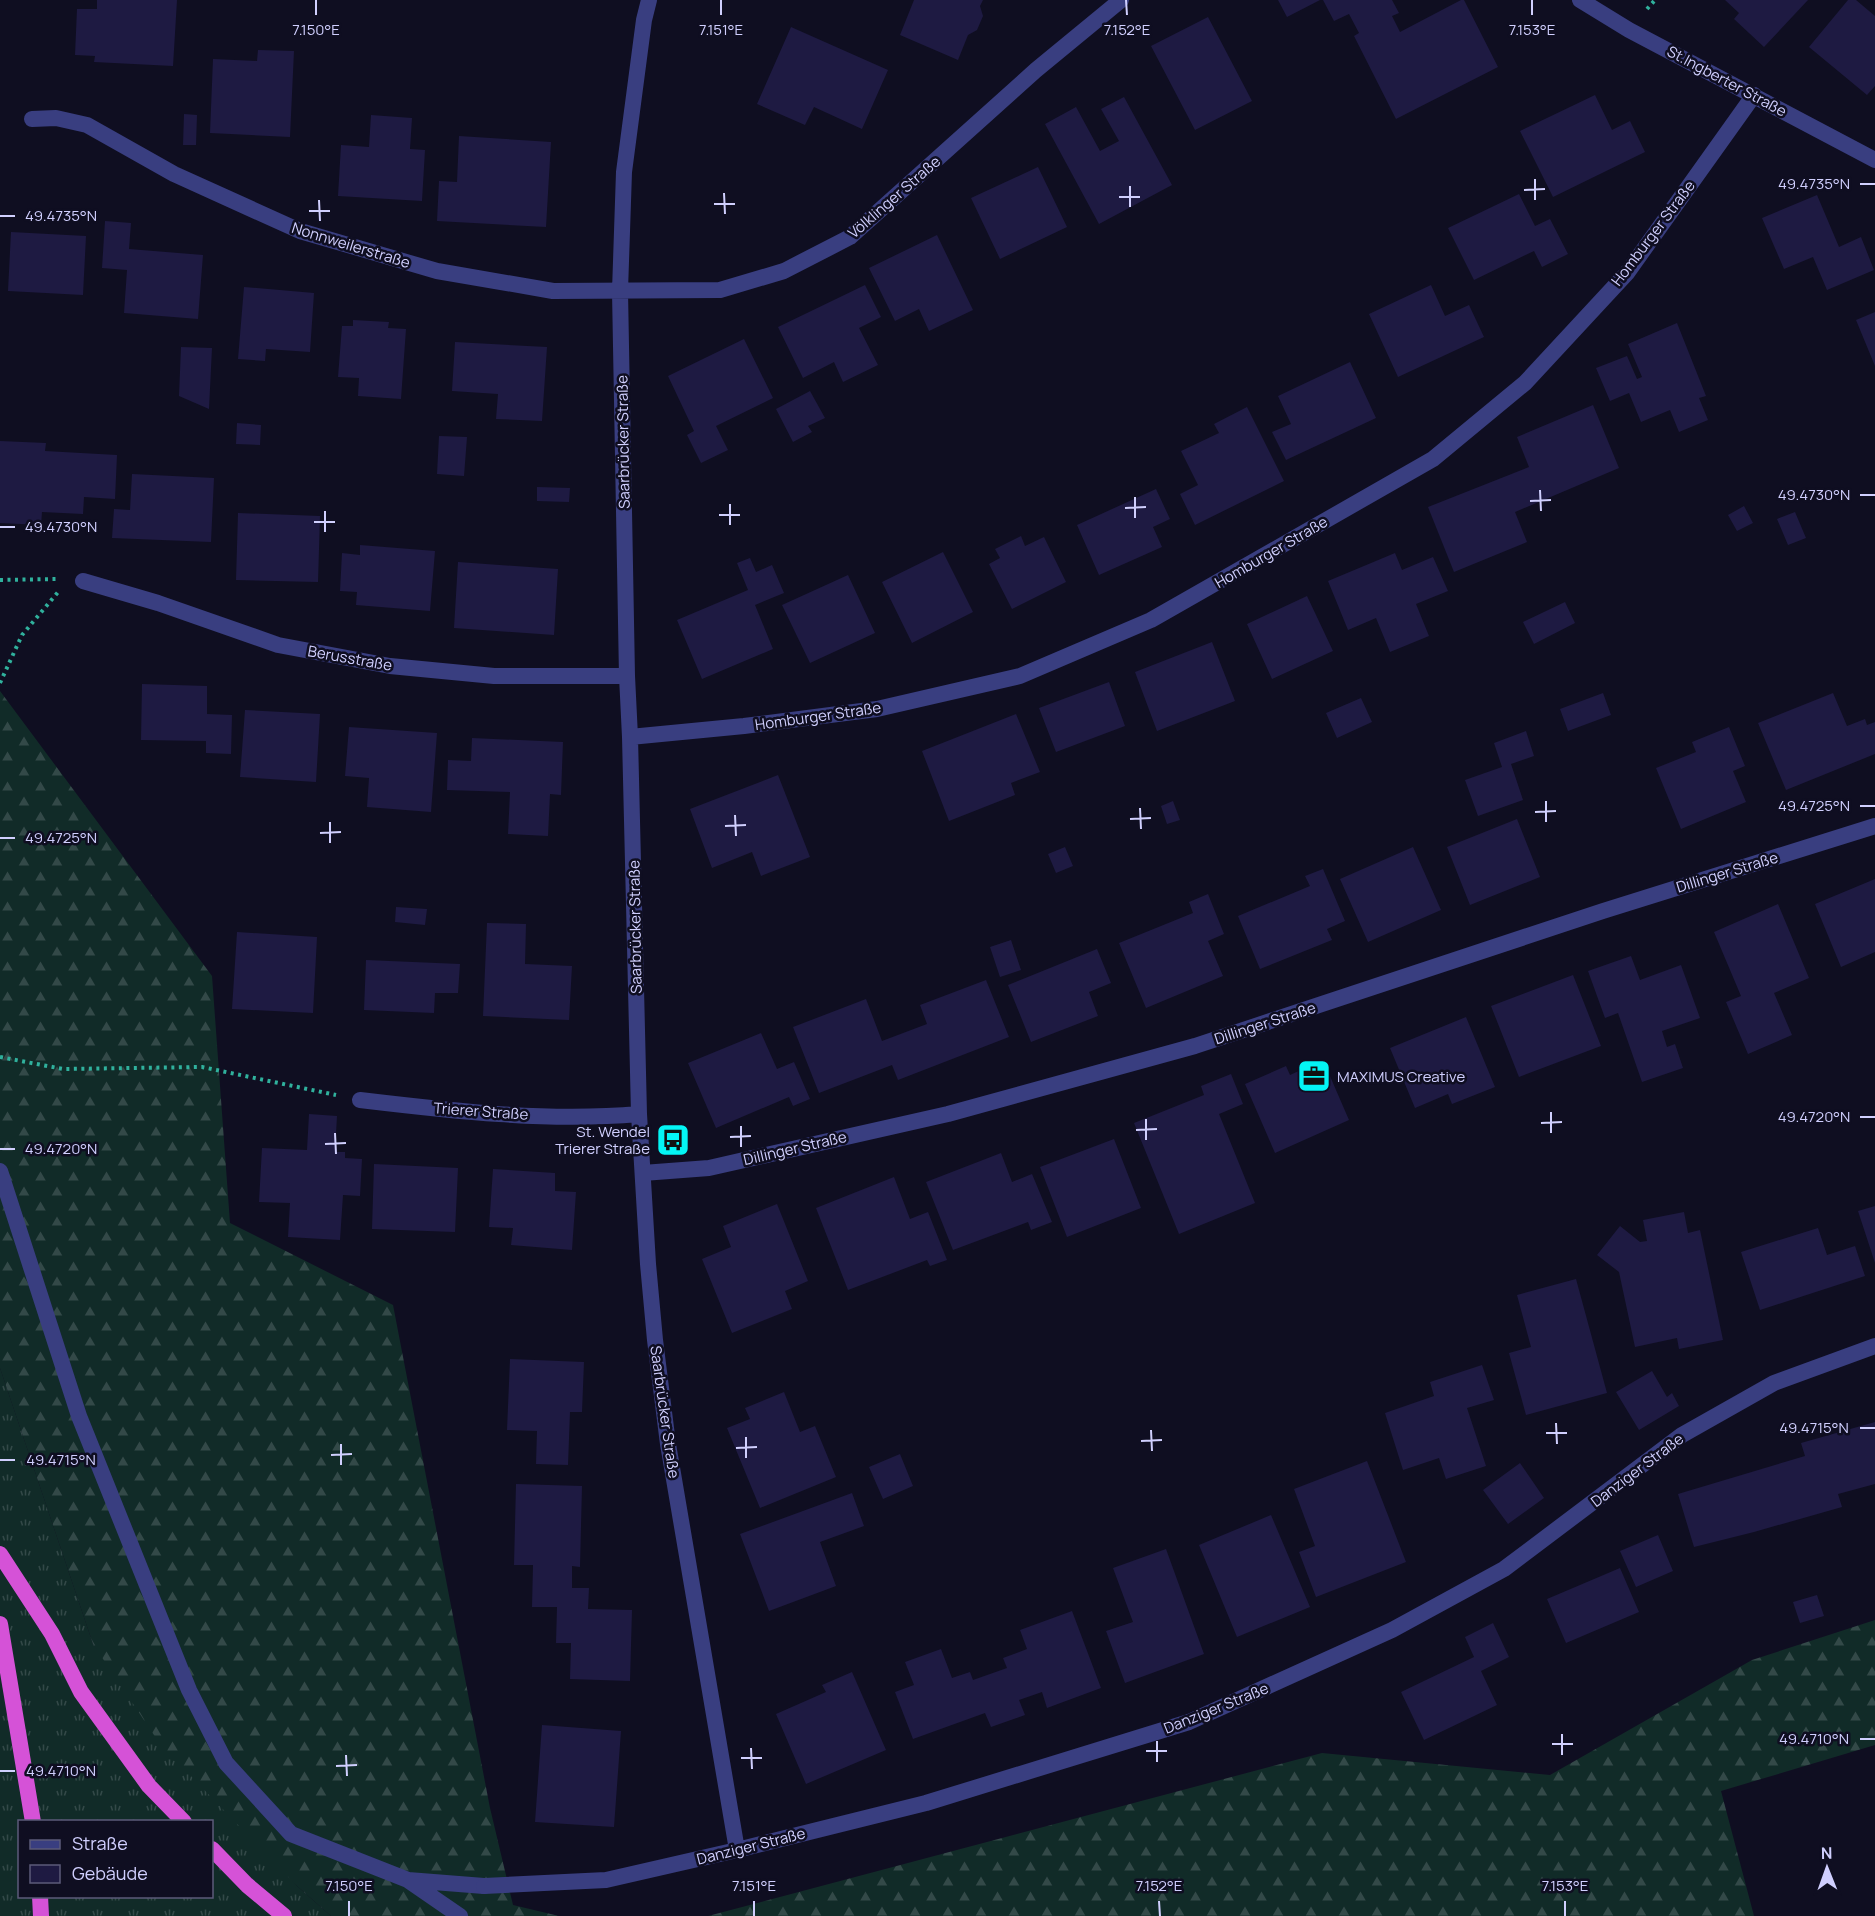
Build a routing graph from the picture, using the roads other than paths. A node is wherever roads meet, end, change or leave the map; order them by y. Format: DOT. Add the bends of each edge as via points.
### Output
graph roads {
  1 [pos="649,0"];
  2 [pos="1121,0"];
  3 [pos="1580,0"];
  4 [pos="1754,95"];
  5 [pos="32,119"];
  6 [pos="1875,159"];
  7 [pos="620,291"];
  8 [pos="75,580"];
  9 [pos="627,676"];
  10 [pos="630,737"];
  11 [pos="1875,826"];
  12 [pos="360,1100"];
  13 [pos="639,1114"];
  14 [pos="0,1171"];
  15 [pos="643,1173"];
  16 [pos="1875,1346"];
  17 [pos="0,1554"];
  18 [pos="0,1624"];
  19 [pos="33,1820"];
  20 [pos="183,1820"];
  21 [pos="213,1850"];
  22 [pos="737,1850"];
  23 [pos="408,1880"];
  24 [pos="40,1898"];
  25 [pos="42,1916"];
  26 [pos="284,1916"];
  27 [pos="460,1916"];
  1 -- 7 [label="street, Saarbrücker Straße" via="624,172"];
  2 -- 7 [label="street, Völklinger Straße" via="1036,70 850,237 784,271 720,290"];
  3 -- 4 [label="street, St.Ingberter Straße"];
  4 -- 6 [label="street, St.Ingberter Straße"];
  4 -- 10 [label="street, Homburger Straße" via="1627,273 1525,383 1433,459 1290,541 1151,620 1020,676 877,709"];
  5 -- 7 [label="street, Nonnweilerstraße" via="56,118 87,125 174,174 300,231 437,271 553,291"];
  7 -- 9 [label="street, Saarbrücker Straße"];
  8 -- 9 [label="street, Berusstraße" via="158,603 278,645 390,666 494,676"];
  9 -- 10 [label="street, Saarbrücker Straße"];
  10 -- 13 [label="street, Saarbrücker Straße"];
  11 -- 15 [label="street, Dillinger Straße" via="1195,1046 925,1119 709,1168"];
  12 -- 13 [label="street, Trierer Straße" via="451,1110 583,1117"];
  13 -- 15 [label="street, Saarbrücker Straße"];
  14 -- 23 [label="street" via="78,1416 189,1690 226,1762 291,1834"];
  15 -- 22 [label="street, Saarbrücker Straße" via="654,1329 668,1444"];
  16 -- 22 [label="street, Danziger Straße" via="1774,1383 1682,1435 1504,1569 1392,1630 1189,1722 926,1803"];
  17 -- 20 [label="highway" via="52,1634 81,1692 149,1786"];
  18 -- 19 [label="highway"];
  21 -- 26 [label="highway"];
  22 -- 23 [label="street, Danziger Straße" via="606,1880 484,1886"];
  23 -- 27 [label="street"];
  24 -- 25 [label="highway"];
}
